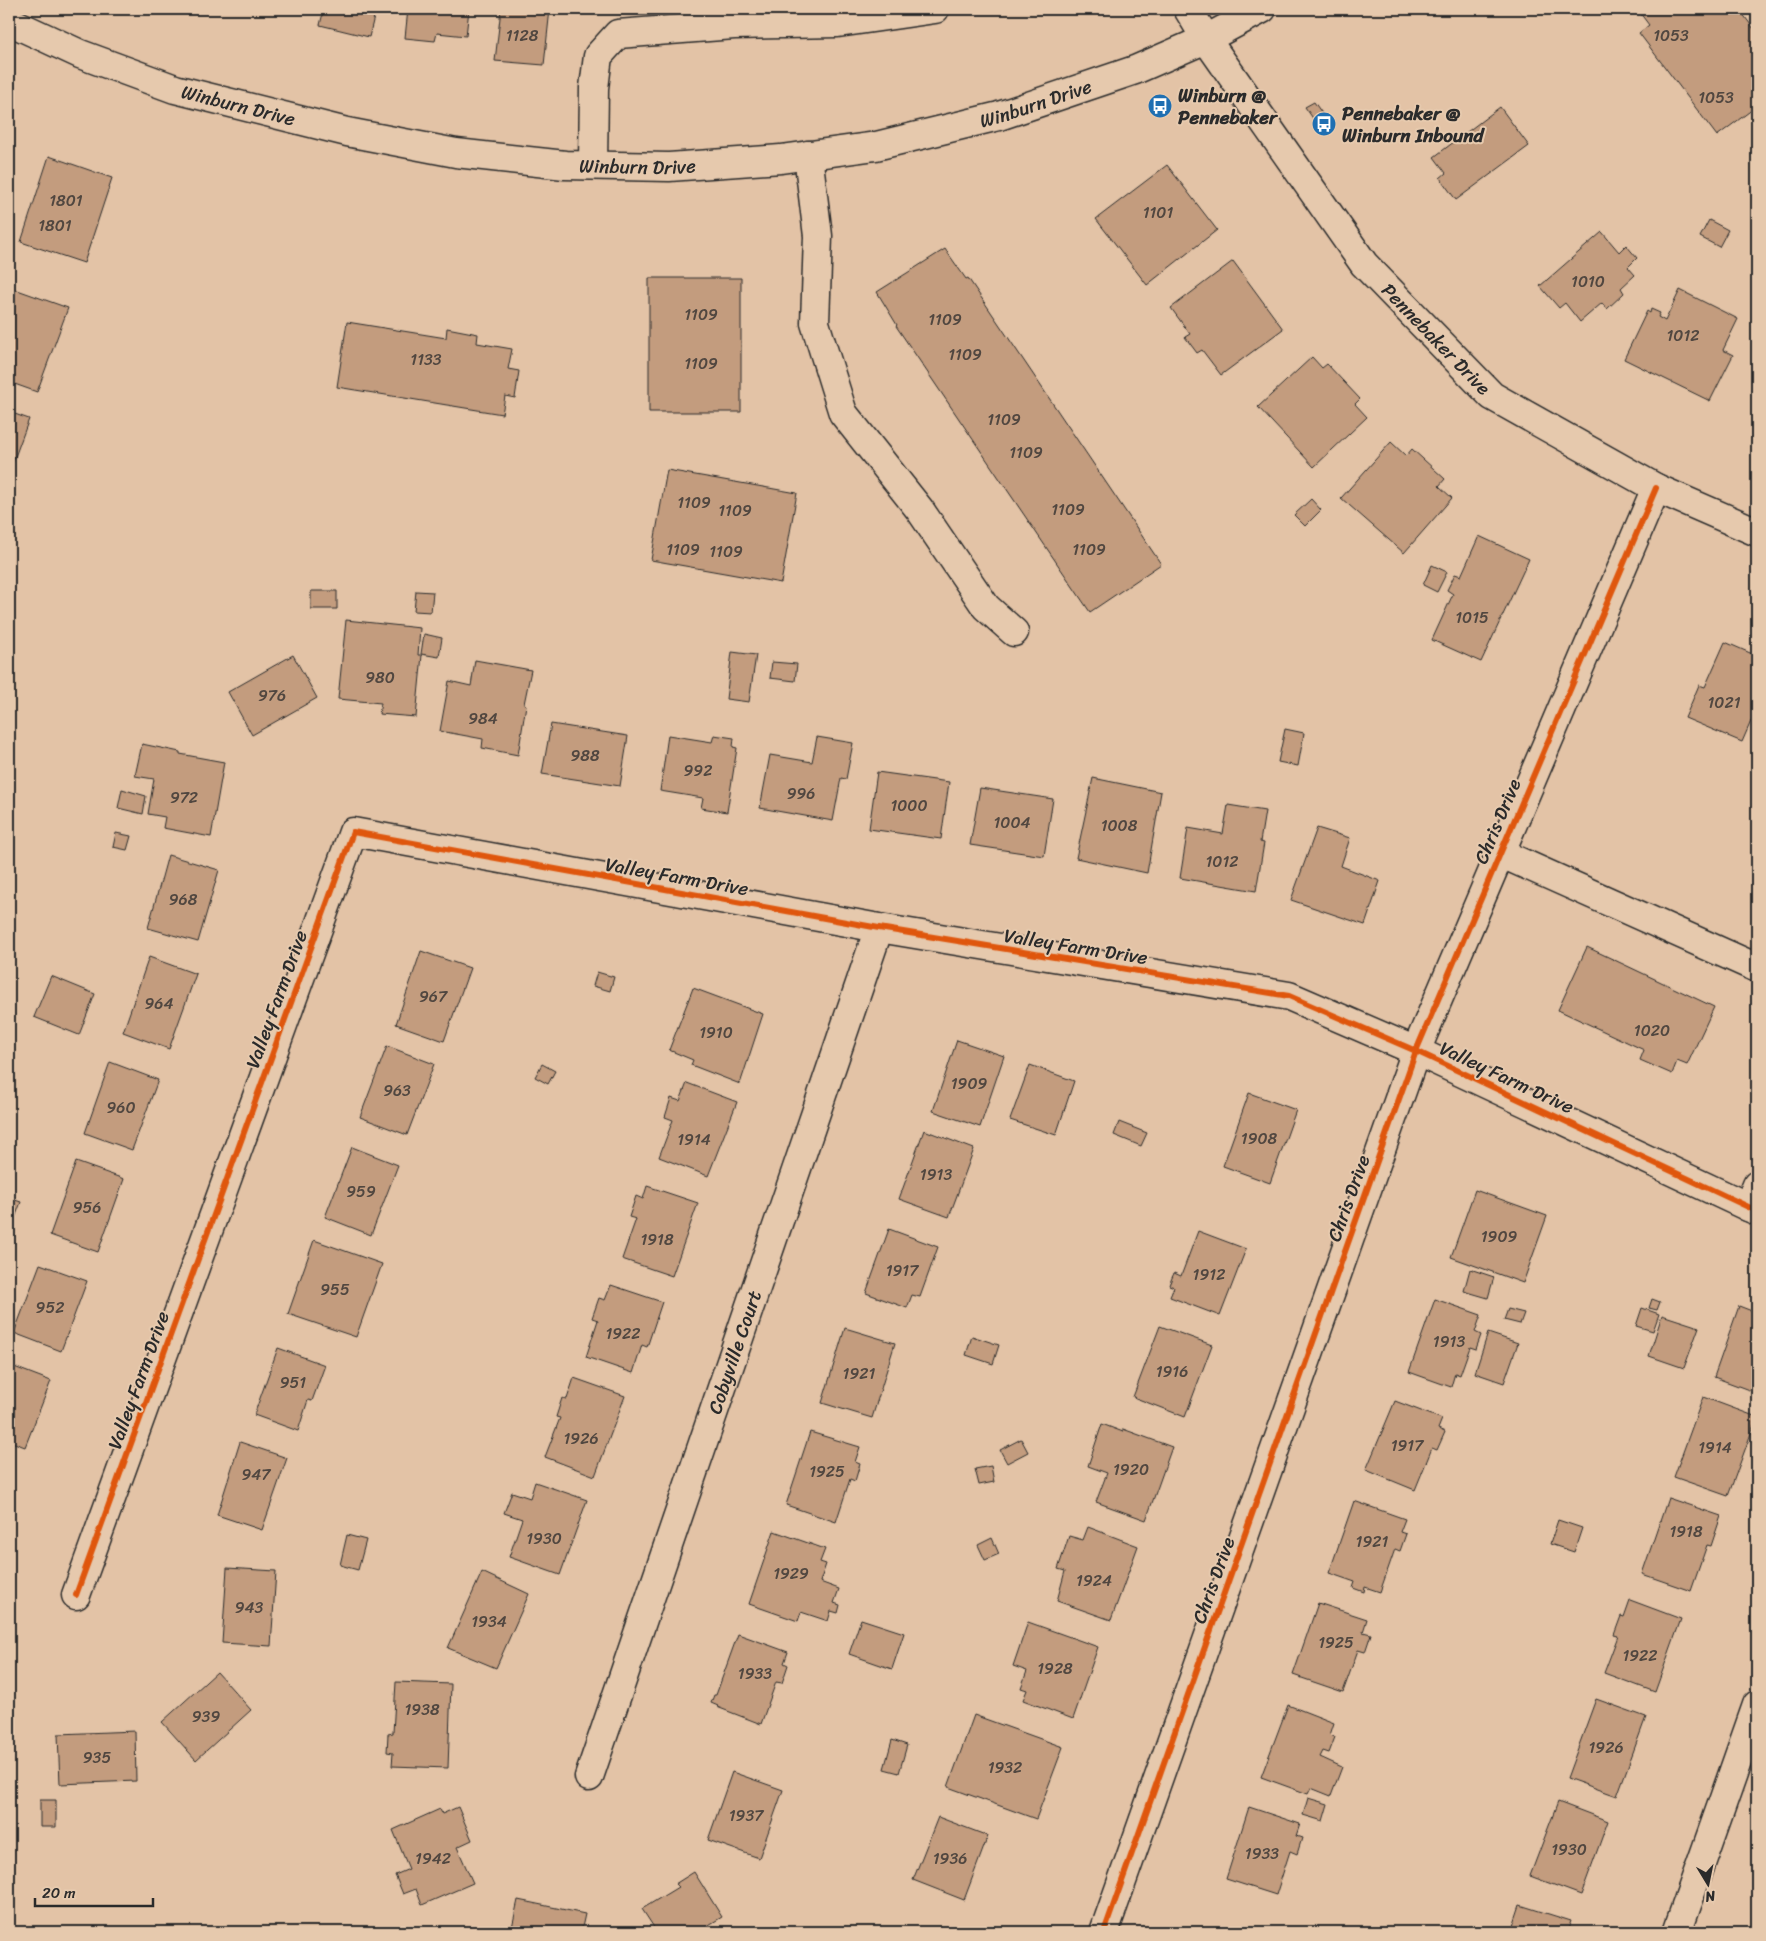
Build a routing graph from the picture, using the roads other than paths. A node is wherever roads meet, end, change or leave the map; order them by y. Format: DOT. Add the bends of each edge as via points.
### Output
graph roads {
  1 [pos="935,9"];
  2 [pos="1188,9"];
  3 [pos="1262,9"];
  4 [pos="9,21"];
  5 [pos="1206,39"];
  6 [pos="808,155"];
  7 [pos="593,165"];
  8 [pos="1656,488"];
  9 [pos="1757,532"];
  10 [pos="1014,632"];
  11 [pos="1500,853"];
  12 [pos="880,928"];
  13 [pos="1757,968"];
  14 [pos="1416,1051"];
  15 [pos="1754,1201"];
  16 [pos="76,1596"];
  17 [pos="1757,1705"];
  18 [pos="589,1777"];
  19 [pos="1104,1932"];
  20 [pos="1678,1932"];
  1 -- 7 [label="street" via="838,24 734,25 618,34 598,56 594,88"];
  2 -- 5 [label="street, Pennebaker Drive"];
  3 -- 5 [label="street, Winburn Drive"];
  4 -- 7 [label="street, Winburn Drive" via="80,54 175,89 347,132 456,153"];
  5 -- 6 [label="street, Winburn Drive" via="1135,70 999,116 876,146"];
  5 -- 8 [label="street, Pennebaker Drive" via="1364,264 1492,396"];
  6 -- 7 [label="street, Winburn Drive" via="669,167"];
  6 -- 10 [label="street" via="818,236 815,323 844,413 920,510 986,607"];
  8 -- 9 [label="street, Pennebaker Drive"];
  8 -- 11 [label="street, Chris Drive"];
  11 -- 13 [label="street"];
  11 -- 14 [label="street, Chris Drive"];
  12 -- 14 [label="street, Valley Farm Drive" via="1289,996"];
  12 -- 16 [label="street, Valley Farm Drive" via="353,832"];
  12 -- 18 [label="street, Cobyville Court"];
  14 -- 15 [label="street, Valley Farm Drive"];
  14 -- 19 [label="street, Chris Drive"];
  17 -- 20 [label="street"];
}
